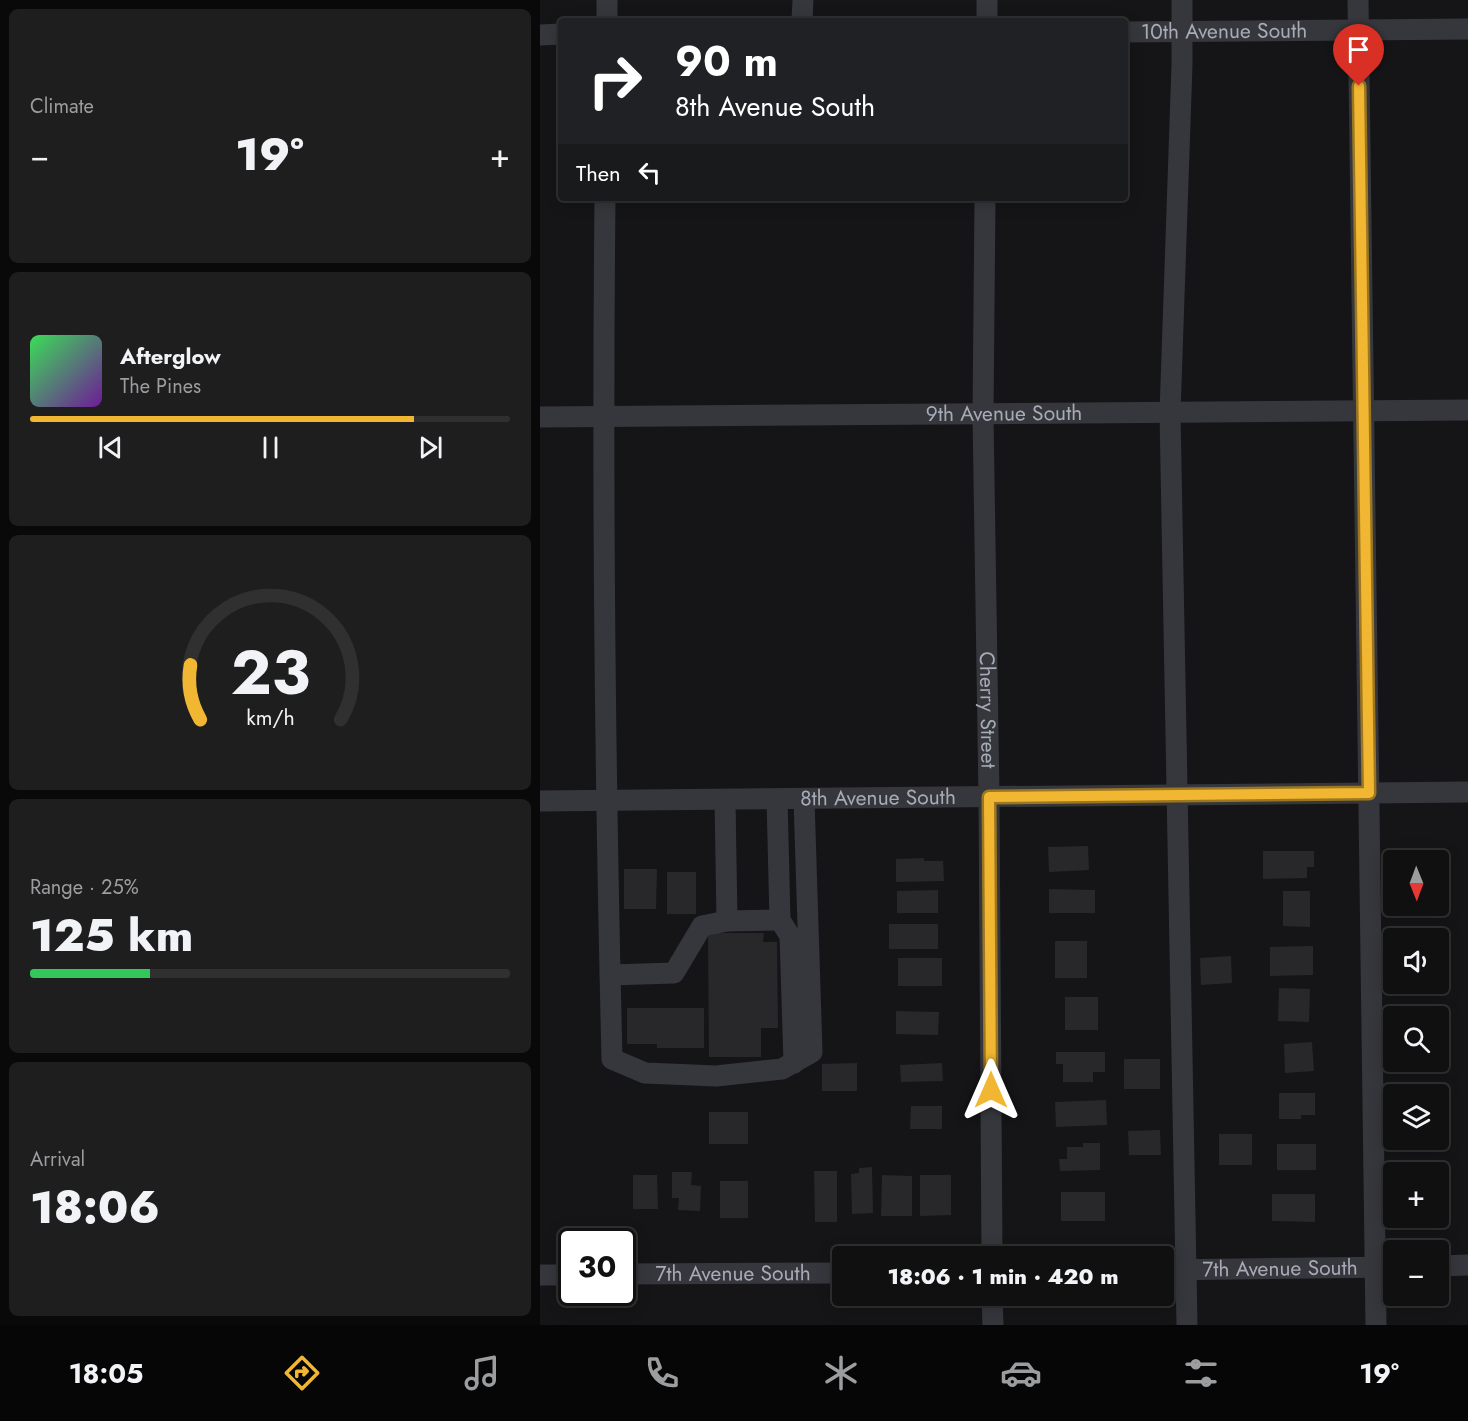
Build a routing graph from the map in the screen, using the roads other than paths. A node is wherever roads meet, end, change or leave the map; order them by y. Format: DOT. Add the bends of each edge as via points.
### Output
graph roads {
  1 [pos="607,0"];
  2 [pos="803,0"];
  3 [pos="987,0"];
  4 [pos="1182,0"];
  5 [pos="1358,0"];
  6 [pos="607,18"];
  7 [pos="802,18"];
  8 [pos="987,18"];
  9 [pos="1468,29"];
  10 [pos="1359,31"];
  11 [pos="1128,32"];
  12 [pos="1183,33"];
  13 [pos="558,34"];
  14 [pos="540,35"];
  15 [pos="605,201"];
  16 [pos="985,201"];
  17 [pos="1468,410"];
  18 [pos="1363,411"];
  19 [pos="1170,413"];
  20 [pos="983,415"];
  21 [pos="540,417"];
  22 [pos="603,417"];
  23 [pos="1468,792"];
  24 [pos="1369,793"];
  25 [pos="1178,795"];
  26 [pos="989,797"];
  27 [pos="777,799"];
  28 [pos="804,799"];
  29 [pos="725,800"];
  30 [pos="540,801"];
  31 [pos="606,801"];
  32 [pos="780,920"];
  33 [pos="727,921"];
  34 [pos="610,975"];
  35 [pos="794,1063"];
  36 [pos="1383,1240"];
  37 [pos="992,1246"];
  38 [pos="1468,1265"];
  39 [pos="1449,1266"];
  40 [pos="1383,1267"];
  41 [pos="1186,1269"];
  42 [pos="1174,1270"];
  43 [pos="832,1273"];
  44 [pos="636,1274"];
  45 [pos="540,1275"];
  46 [pos="558,1275"];
  47 [pos="1383,1275"];
  48 [pos="992,1306"];
  49 [pos="993,1325"];
  50 [pos="1187,1325"];
  51 [pos="1377,1325"];
  1 -- 6 [label="street"];
  2 -- 7 [label="street"];
  3 -- 8 [label="street"];
  4 -- 12 [label="street"];
  5 -- 10 [label="street"];
  9 -- 10 [label="street, 10th Avenue South"];
  10 -- 12 [label="street, 10th Avenue South"];
  10 -- 18 [label="street"];
  11 -- 12 [label="street, 10th Avenue South"];
  12 -- 19 [label="street"];
  13 -- 14 [label="street"];
  15 -- 22 [label="street"];
  16 -- 20 [label="street, Cherry Street"];
  17 -- 18 [label="street, 9th Avenue South"];
  18 -- 19 [label="street, 9th Avenue South"];
  18 -- 24 [label="street"];
  19 -- 20 [label="street, 9th Avenue South"];
  19 -- 25 [label="street"];
  20 -- 22 [label="street, 9th Avenue South"];
  20 -- 26 [label="street, Cherry Street"];
  21 -- 22 [label="street, 9th Avenue South"];
  22 -- 31 [label="street"];
  23 -- 24 [label="street, 8th Avenue South"];
  24 -- 25 [label="street, 8th Avenue South"];
  24 -- 36 [label="street"];
  25 -- 26 [label="street, 8th Avenue South"];
  25 -- 41 [label="street"];
  26 -- 28 [label="street, 8th Avenue South"];
  26 -- 37 [label="street, Cherry Street"];
  27 -- 28 [label="street, 8th Avenue South"];
  27 -- 29 [label="street, 8th Avenue South"];
  27 -- 32 [label="street"];
  28 -- 35 [label="street" via="812,1052"];
  29 -- 31 [label="street, 8th Avenue South"];
  29 -- 33 [label="street"];
  30 -- 31 [label="street, 8th Avenue South"];
  31 -- 34 [label="street"];
  32 -- 33 [label="street"];
  32 -- 35 [label="street" via="790,936"];
  33 -- 34 [label="street" via="702,926 674,973"];
  34 -- 35 [label="street" via="612,1059 645,1073 716,1076 783,1069"];
  38 -- 39 [label="street"];
  40 -- 41 [label="street, 7th Avenue South"];
  41 -- 42 [label="street, 7th Avenue South"];
  41 -- 50 [label="street"];
  43 -- 44 [label="street, 7th Avenue South"];
  45 -- 46 [label="street"];
  47 -- 51 [label="street"];
  48 -- 49 [label="street"];
}
